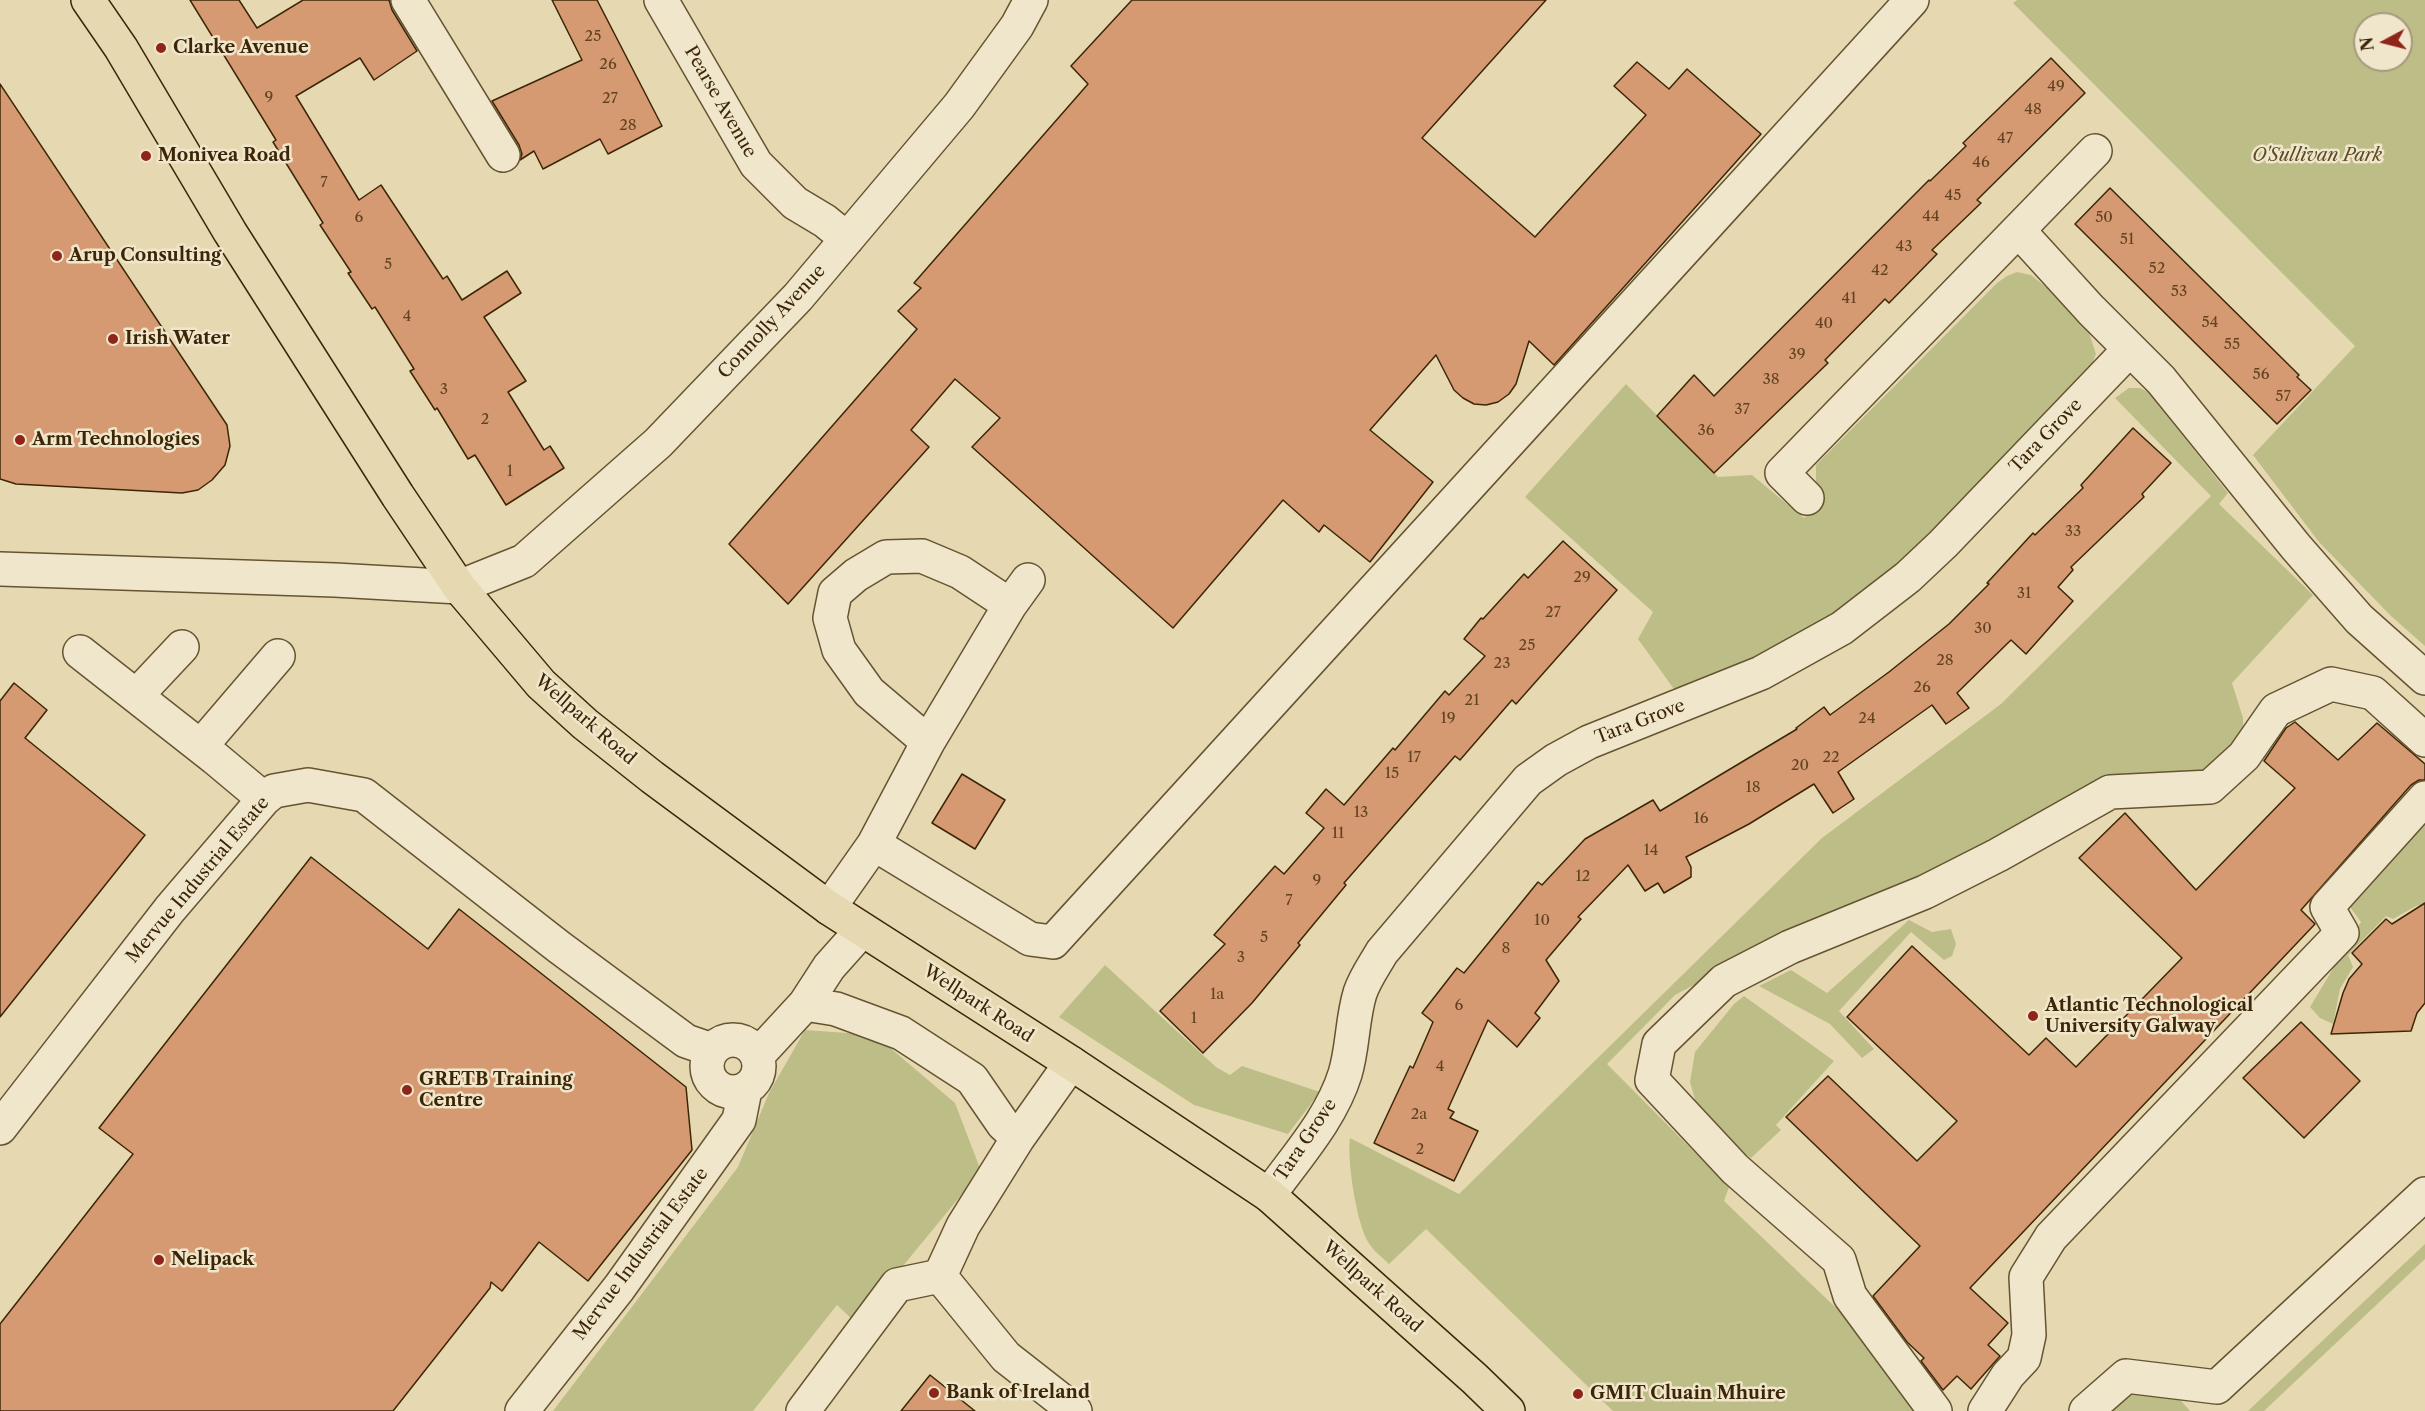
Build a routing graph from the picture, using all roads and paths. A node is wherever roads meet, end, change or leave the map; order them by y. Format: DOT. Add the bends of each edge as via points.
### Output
graph roads {
  1 [pos="88,0"];
  2 [pos="408,0"];
  3 [pos="661,0"];
  4 [pos="1031,0"];
  5 [pos="1912,0"];
  6 [pos="2095,151"];
  7 [pos="502,155"];
  8 [pos="2019,231"];
  9 [pos="847,239"];
  10 [pos="2130,349"];
  11 [pos="1807,498"];
  12 [pos="0,568"];
  13 [pos="459,587"];
  14 [pos="182,647"];
  15 [pos="80,652"];
  16 [pos="278,656"];
  17 [pos="2425,678"];
  18 [pos="136,696"];
  19 [pos="2425,740"];
  20 [pos="928,742"];
  21 [pos="201,746"];
  22 [pos="2425,798"];
  23 [pos="264,799"];
  24 [pos="874,844"];
  25 [pos="830,908"];
  26 [pos="862,930"];
  27 [pos="805,1004"];
  28 [pos="711,1050"];
  29 [pos="757,1056"];
  30 [pos="1071,1063"];
  31 [pos="745,1090"];
  32 [pos="0,1128"];
  33 [pos="1018,1138"];
  34 [pos="2425,1194"];
  35 [pos="1269,1195"];
  36 [pos="940,1276"];
  37 [pos="522,1411"];
  38 [pos="803,1411"];
  39 [pos="1075,1411"];
  40 [pos="1508,1411"];
  41 [pos="1935,1411"];
  42 [pos="1985,1411"];
  43 [pos="2086,1411"];
  1 -- 13 [label="main road" via="121,48 230,232"];
  2 -- 7 [label="street"];
  3 -- 9 [label="street, Pearse Avenue" via="756,164 795,203"];
  4 -- 9 [label="street, Connolly Avenue" via="1017,26 959,106"];
  5 -- 24 [label="street" via="1053,942 1030,939"];
  6 -- 8 [label="street"];
  8 -- 10 [label="street"];
  8 -- 11 [label="street" via="1782,473"];
  9 -- 13 [label="street, Connolly Avenue" via="798,297 658,443 524,561"];
  10 -- 17 [label="street" via="2186,408 2296,547 2359,619"];
  10 -- 35 [label="street, Tara Grove" via="1943,544 1842,628 1761,673 1589,742 1528,780 1382,952 1366,977 1338,1093"];
  12 -- 13 [label="street"];
  13 -- 25 [label="main road, Wellpark Road" via="541,684 585,724"];
  14 -- 18 [label="street"];
  15 -- 18 [label="street"];
  16 -- 21 [label="street"];
  18 -- 21 [label="street"];
  19 -- 41 [label="street" via="2373,693 2331,684 2276,710 2244,756 2210,787 2110,792 1924,892 1790,948 1724,981 1659,1044 1652,1080 1735,1169 1839,1260 1850,1296"];
  20 -- 20 [label="street" via="1019,593 922,556 886,556 835,593 830,618 839,650 869,692"];
  20 -- 24 [label="street"];
  21 -- 23 [label="street"];
  22 -- 42 [label="street" via="2327,908 2342,933 2051,1237 2026,1277 2029,1335 2024,1358"];
  23 -- 28 [label="street, Mervue Industrial Estate" via="274,791 308,785 364,795 686,1041"];
  23 -- 32 [label="street, Mervue Industrial Estate" via="170,909"];
  24 -- 25 [label="street"];
  25 -- 26 [label="main road, Wellpark Road"];
  26 -- 27 [label="street" via="829,967"];
  26 -- 30 [label="main road, Wellpark Road"];
  27 -- 29 [label="street"];
  27 -- 33 [label="street" via="836,1009 901,1033 972,1079 1003,1124"];
  28 -- 29 [label="street" via="732,1040 747,1044"];
  28 -- 31 [label="street" via="706,1067 713,1083 728,1092"];
  29 -- 31 [label="street, Mervue Industrial Estate" via="756,1079"];
  30 -- 33 [label="street"];
  30 -- 35 [label="main road, Wellpark Road"];
  31 -- 37 [label="street, Mervue Industrial Estate" via="740,1120 619,1288"];
  33 -- 36 [label="street" via="963,1226"];
  34 -- 43 [label="street" via="2217,1387 2126,1376"];
  35 -- 40 [label="main road, Wellpark Road"];
  36 -- 38 [label="street" via="897,1285"];
  36 -- 39 [label="street" via="1006,1357"];
}
